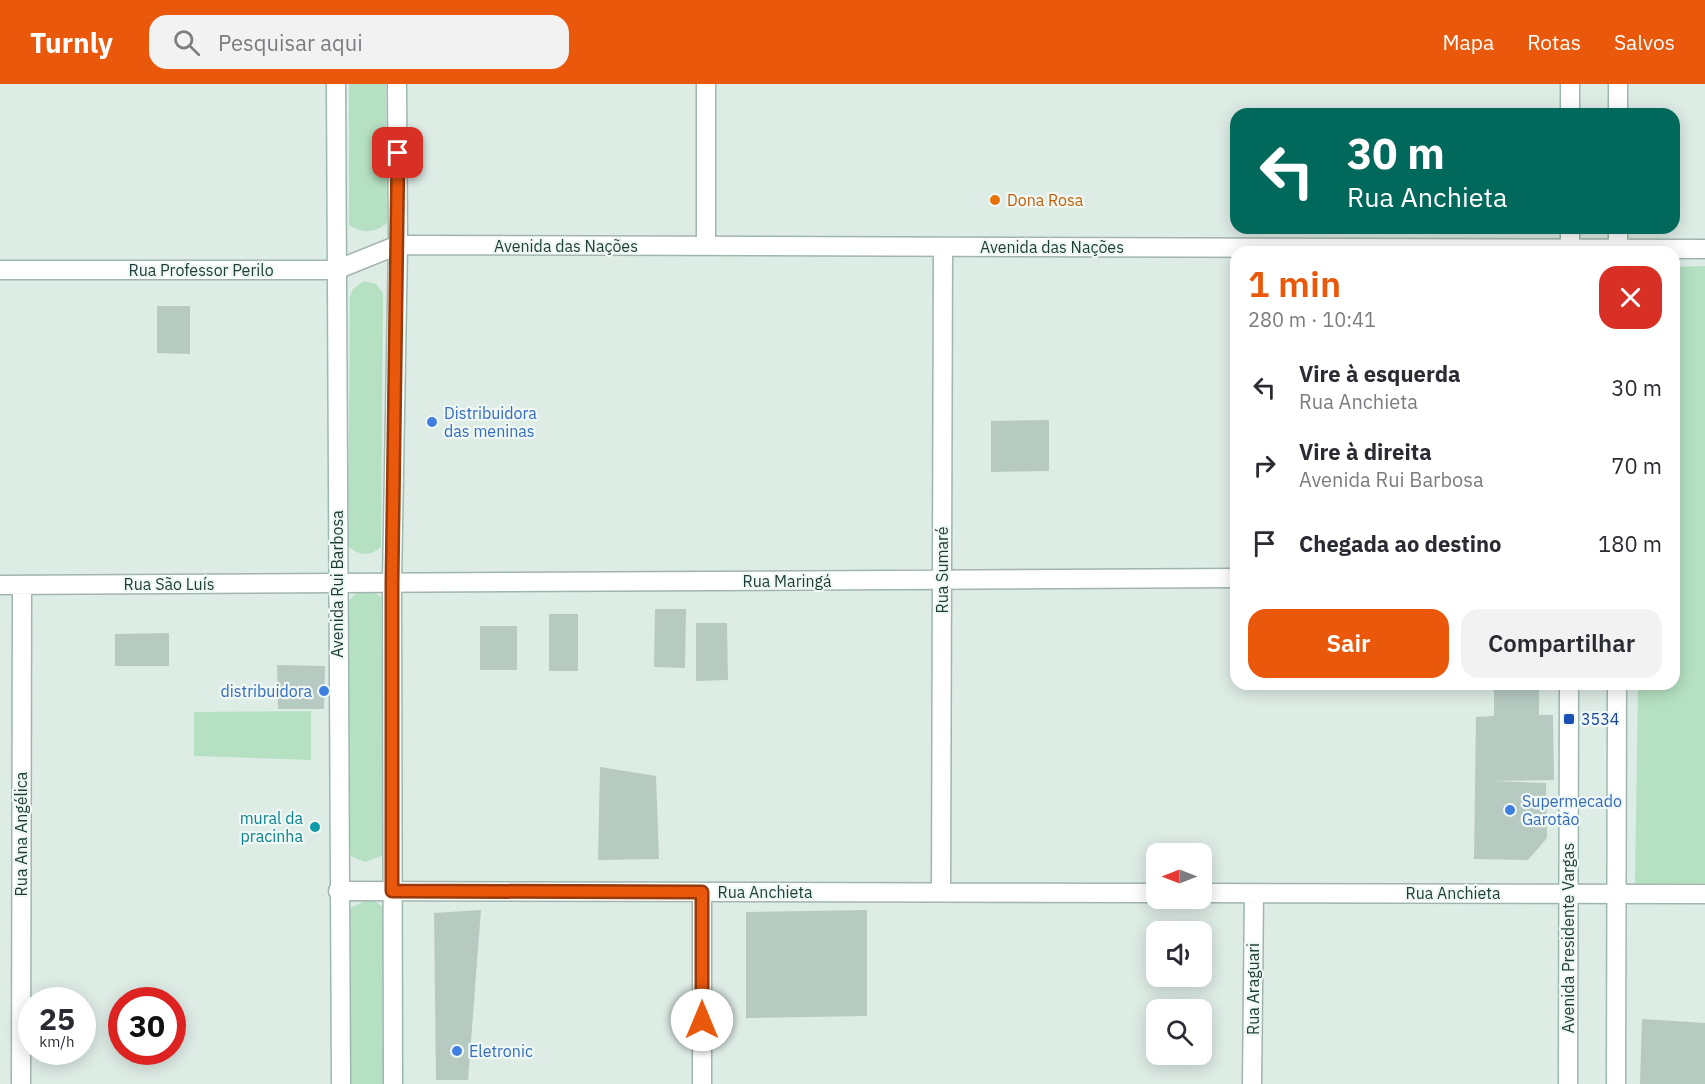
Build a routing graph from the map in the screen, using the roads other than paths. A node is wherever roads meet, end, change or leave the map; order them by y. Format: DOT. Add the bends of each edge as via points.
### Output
graph roads {
  1 [pos="336,84"];
  2 [pos="397,84"];
  3 [pos="706,84"];
  4 [pos="1570,84"];
  5 [pos="1618,84"];
  6 [pos="1570,108"];
  7 [pos="1618,108"];
  8 [pos="398,245"];
  9 [pos="706,246"];
  10 [pos="943,247"];
  11 [pos="1230,248"];
  12 [pos="1680,249"];
  13 [pos="1705,249"];
  14 [pos="0,270"];
  15 [pos="336,270"];
  16 [pos="1230,578"];
  17 [pos="941,580"];
  18 [pos="337,583"];
  19 [pos="392,583"];
  20 [pos="0,585"];
  21 [pos="22,585"];
  22 [pos="1569,690"];
  23 [pos="1617,690"];
  24 [pos="338,891"];
  25 [pos="392,891"];
  26 [pos="702,892"];
  27 [pos="940,892"];
  28 [pos="1146,893"];
  29 [pos="1212,893"];
  30 [pos="1254,893"];
  31 [pos="1568,893"];
  32 [pos="1616,894"];
  33 [pos="1705,894"];
  34 [pos="21,1084"];
  35 [pos="341,1084"];
  36 [pos="393,1084"];
  37 [pos="702,1084"];
  38 [pos="1252,1084"];
  39 [pos="1568,1084"];
  40 [pos="1616,1084"];
  1 -- 15 [label="street, Avenida Rui Barbosa"];
  2 -- 8 [label="street"];
  3 -- 9 [label="street"];
  4 -- 6 [label="street"];
  5 -- 7 [label="street"];
  8 -- 9 [label="street, Avenida das Nações"];
  8 -- 15 [label="street, Rua Professor Perilo"];
  8 -- 19 [label="street"];
  9 -- 10 [label="street, Avenida das Nações"];
  10 -- 11 [label="street, Avenida das Nações"];
  10 -- 17 [label="street, Rua Sumaré"];
  12 -- 13 [label="street, Avenida das Nações"];
  14 -- 15 [label="street, Rua Professor Perilo"];
  15 -- 18 [label="street, Avenida Rui Barbosa"];
  16 -- 17 [label="street, Rua Maringá"];
  17 -- 19 [label="street, Rua Maringá"];
  17 -- 27 [label="street, Rua Sumaré"];
  18 -- 19 [label="street, Rua Maringá"];
  18 -- 21 [label="street, Rua São Luís"];
  18 -- 24 [label="street, Avenida Rui Barbosa"];
  19 -- 25 [label="street"];
  20 -- 21 [label="street, Rua São Luís"];
  21 -- 34 [label="street, Rua Ana Angélica"];
  22 -- 31 [label="street, Avenida Presidente Vargas"];
  23 -- 32 [label="street"];
  24 -- 25 [label="street, Rua Anchieta"];
  24 -- 35 [label="street, Avenida Rui Barbosa"];
  25 -- 26 [label="street, Rua Anchieta"];
  25 -- 36 [label="street"];
  26 -- 27 [label="street, Rua Anchieta"];
  26 -- 37 [label="street"];
  27 -- 28 [label="street, Rua Anchieta"];
  29 -- 30 [label="street, Rua Anchieta"];
  30 -- 31 [label="street, Rua Anchieta"];
  30 -- 38 [label="street, Rua Araguari"];
  31 -- 32 [label="street, Rua Anchieta"];
  31 -- 39 [label="street, Avenida Presidente Vargas"];
  32 -- 33 [label="street, Rua Anchieta"];
  32 -- 40 [label="street"];
}
